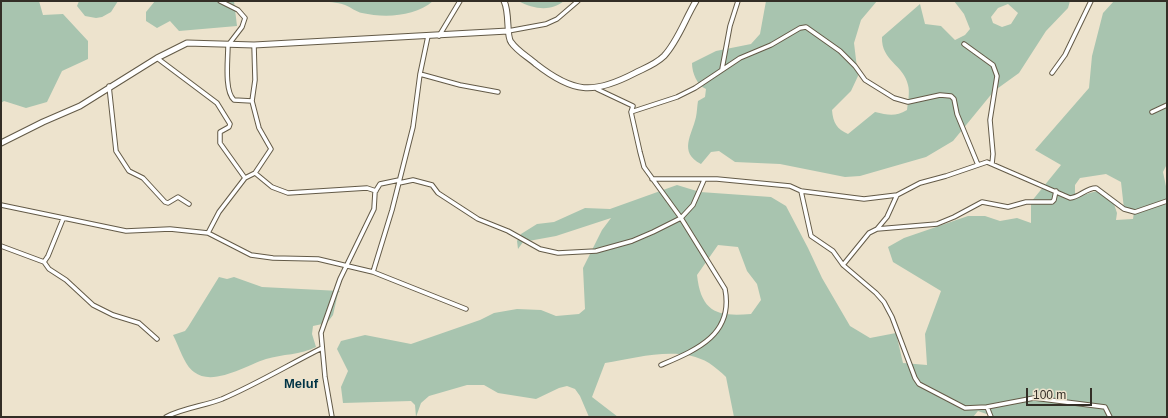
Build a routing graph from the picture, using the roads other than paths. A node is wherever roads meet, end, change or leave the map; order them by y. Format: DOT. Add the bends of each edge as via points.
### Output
graph roads {
  1 [pos="220,1"];
  2 [pos="460,1"];
  3 [pos="504,1"];
  4 [pos="578,1"];
  5 [pos="696,1"];
  6 [pos="738,1"];
  7 [pos="1090,1"];
  8 [pos="508,30"];
  9 [pos="428,36"];
  10 [pos="439,36"];
  11 [pos="964,44"];
  12 [pos="228,45"];
  13 [pos="254,45"];
  14 [pos="157,58"];
  15 [pos="722,68"];
  16 [pos="1052,73"];
  17 [pos="420,74"];
  18 [pos="109,86"];
  19 [pos="597,89"];
  20 [pos="498,92"];
  21 [pos="252,101"];
  22 [pos="1167,105"];
  23 [pos="631,112"];
  24 [pos="1152,112"];
  25 [pos="1,143"];
  26 [pos="992,164"];
  27 [pos="978,165"];
  28 [pos="255,173"];
  29 [pos="245,178"];
  30 [pos="652,179"];
  31 [pos="704,180"];
  32 [pos="399,182"];
  33 [pos="376,191"];
  34 [pos="801,191"];
  35 [pos="1056,191"];
  36 [pos="897,195"];
  37 [pos="1167,201"];
  38 [pos="189,204"];
  39 [pos="1,205"];
  40 [pos="681,218"];
  41 [pos="63,219"];
  42 [pos="877,229"];
  43 [pos="208,233"];
  44 [pos="1,246"];
  45 [pos="44,262"];
  46 [pos="844,265"];
  47 [pos="346,266"];
  48 [pos="373,272"];
  49 [pos="466,309"];
  50 [pos="157,339"];
  51 [pos="322,348"];
  52 [pos="661,365"];
  53 [pos="987,406"];
  54 [pos="166,417"];
  55 [pos="332,417"];
  56 [pos="992,417"];
  57 [pos="1110,417"];
  1 -- 12 [label="street" via="238,10 245,18"];
  2 -- 10 [label="street"];
  3 -- 8 [label="street"];
  4 -- 8 [label="street" via="557,19 546,24"];
  5 -- 19 [label="street" via="664,56 631,76"];
  6 -- 15 [label="street"];
  7 -- 16 [label="street" via="1065,55"];
  8 -- 10 [label="street"];
  8 -- 19 [label="street" via="510,42 550,75 570,86"];
  9 -- 10 [label="street"];
  9 -- 13 [label="street"];
  9 -- 17 [label="street"];
  11 -- 26 [label="street" via="996,70 990,120"];
  12 -- 13 [label="street"];
  12 -- 14 [label="street" via="187,43"];
  12 -- 21 [label="street" via="230,96 234,100"];
  13 -- 21 [label="street" via="255,80"];
  14 -- 18 [label="street"];
  14 -- 29 [label="street" via="222,108 230,124 220,132 220,143"];
  15 -- 23 [label="street" via="695,88 677,97"];
  15 -- 27 [label="street" via="806,27 840,51 865,80 894,98 908,102 940,95 951,96"];
  17 -- 20 [label="street"];
  17 -- 32 [label="street" via="413,127"];
  18 -- 25 [label="street" via="80,106"];
  18 -- 38 [label="street" via="115,148 127,169 143,178 165,202 168,203 178,197"];
  19 -- 23 [label="street" via="633,106"];
  21 -- 28 [label="street" via="259,128 271,149"];
  22 -- 24 [label="street"];
  23 -- 30 [label="street" via="641,157"];
  26 -- 27 [label="street" via="987,162"];
  26 -- 35 [label="street"];
  27 -- 36 [label="street" via="920,183"];
  28 -- 29 [label="street"];
  28 -- 33 [label="street" via="272,187 288,193 368,188"];
  29 -- 43 [label="street" via="218,212"];
  30 -- 31 [label="street"];
  30 -- 40 [label="street"];
  31 -- 34 [label="street" via="790,186"];
  31 -- 40 [label="street" via="692,205"];
  32 -- 33 [label="street" via="380,184"];
  32 -- 40 [label="street" via="413,180 432,185 438,193 478,219 508,231 540,249 558,253 596,251 653,232"];
  32 -- 48 [label="street"];
  33 -- 47 [label="street" via="372,214"];
  34 -- 36 [label="street" via="864,199"];
  34 -- 46 [label="street" via="811,236 833,252"];
  35 -- 37 [label="street" via="1064,196 1075,197 1090,188 1096,188 1124,209 1135,212"];
  35 -- 42 [label="street" via="1052,202 1031,202 1008,207 982,202 937,224"];
  36 -- 42 [label="street" via="891,210"];
  39 -- 41 [label="street"];
  40 -- 52 [label="street" via="721,282 727,301 718,331 712,338 690,353"];
  41 -- 43 [label="street" via="126,231 170,229"];
  41 -- 45 [label="street"];
  42 -- 46 [label="street" via="869,233"];
  43 -- 47 [label="street" via="251,255 318,259"];
  44 -- 45 [label="street"];
  45 -- 50 [label="street" via="93,305 113,315 139,323"];
  46 -- 53 [label="street" via="884,302 919,384 965,408"];
  47 -- 48 [label="street"];
  47 -- 51 [label="street" via="323,327"];
  48 -- 49 [label="street"];
  51 -- 54 [label="street" via="249,387 208,404"];
  51 -- 55 [label="street"];
  53 -- 56 [label="street"];
  53 -- 57 [label="street" via="1034,398 1105,407"];
}
